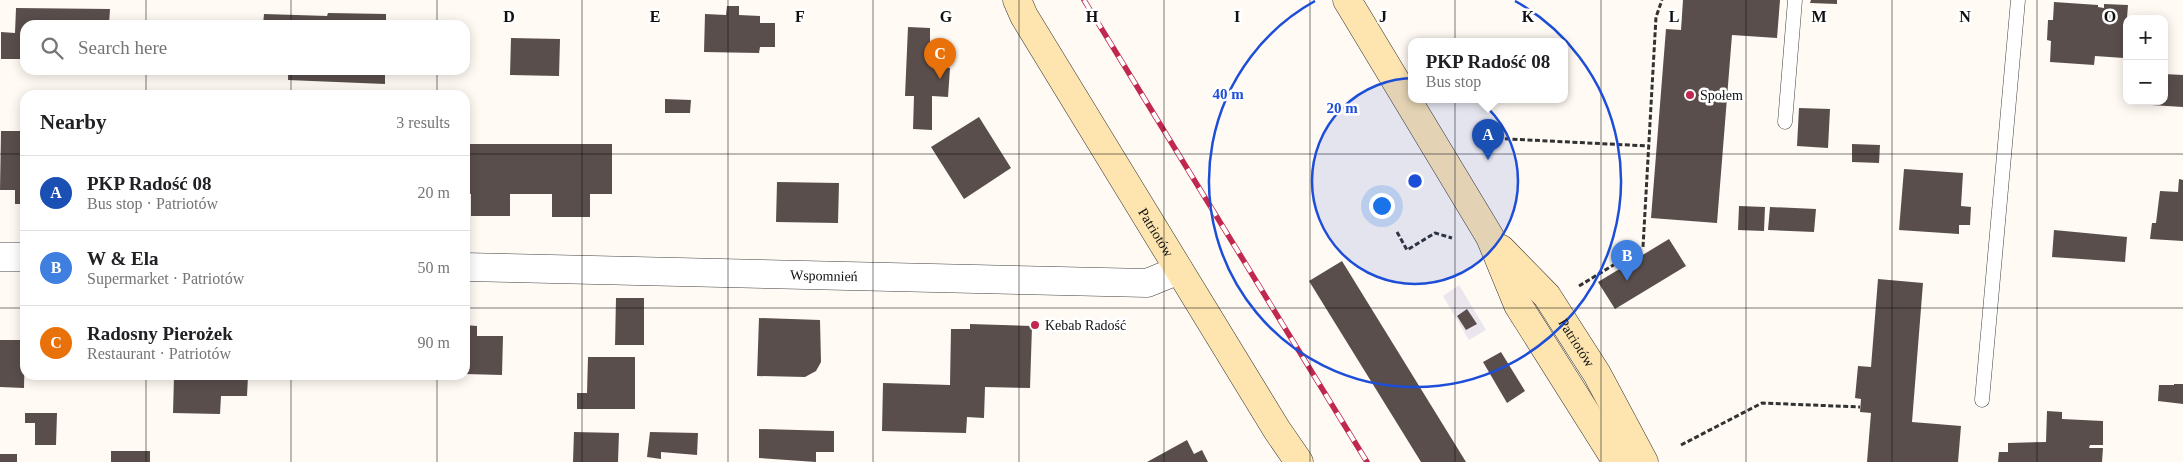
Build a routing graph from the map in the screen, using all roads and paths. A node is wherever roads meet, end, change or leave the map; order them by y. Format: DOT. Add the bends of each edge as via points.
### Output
graph roads {
  1 [pos="1017,0"];
  2 [pos="1347,0"];
  3 [pos="1662,0"];
  4 [pos="1795,0"];
  5 [pos="2018,0"];
  6 [pos="1408,101"];
  7 [pos="1409,103"];
  8 [pos="1785,122"];
  9 [pos="1490,138"];
  10 [pos="1649,146"];
  11 [pos="1490,237"];
  12 [pos="0,257"];
  13 [pos="20,257"];
  14 [pos="470,268"];
  15 [pos="1179,270"];
  16 [pos="1579,286"];
  17 [pos="1982,400"];
  18 [pos="1860,407"];
  19 [pos="1681,445"];
  20 [pos="1299,462"];
  21 [pos="1617,462"];
  22 [pos="1644,462"];
  1 -- 15 [label="main road, Patriotów"];
  2 -- 6 [label="main road, Patriotów"];
  3 -- 10 [label="path" via="1656,17"];
  4 -- 8 [label="lane"];
  5 -- 17 [label="lane"];
  7 -- 11 [label="main road, Patriotów"];
  9 -- 10 [label="path"];
  10 -- 16 [label="path" via="1643,247"];
  11 -- 21 [label="main road, Patriotów" via="1518,305"];
  11 -- 22 [label="main road, Patriotów" via="1546,296 1596,374"];
  12 -- 13 [label="street"];
  14 -- 15 [label="street, Wspomnień" via="1147,284"];
  15 -- 20 [label="main road, Patriotów"];
  18 -- 19 [label="path" via="1762,403"];
}
